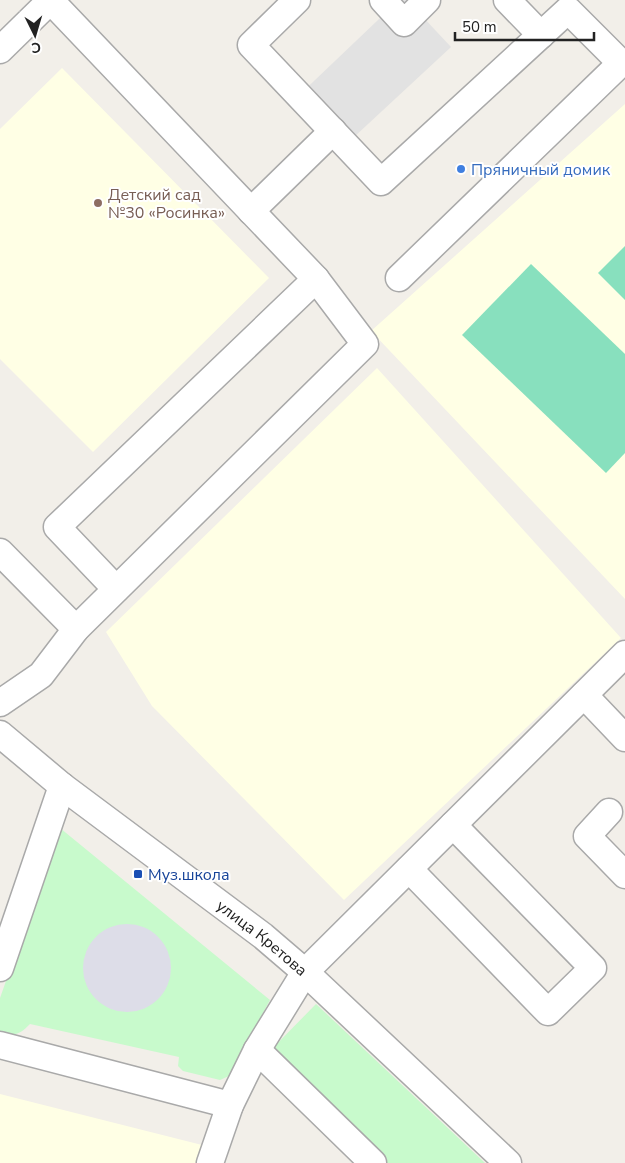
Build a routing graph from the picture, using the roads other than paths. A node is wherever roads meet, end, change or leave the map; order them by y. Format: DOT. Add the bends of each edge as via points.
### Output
graph roads {
  1 [pos="50,0"];
  2 [pos="297,0"];
  3 [pos="383,0"];
  4 [pos="427,0"];
  5 [pos="507,0"];
  6 [pos="541,34"];
  7 [pos="0,50"];
  8 [pos="623,63"];
  9 [pos="332,131"];
  10 [pos="250,210"];
  11 [pos="399,278"];
  12 [pos="316,279"];
  13 [pos="0,552"];
  14 [pos="116,589"];
  15 [pos="76,629"];
  16 [pos="625,654"];
  17 [pos="584,695"];
  18 [pos="0,702"];
  19 [pos="0,734"];
  20 [pos="625,738"];
  21 [pos="62,786"];
  22 [pos="609,812"];
  23 [pos="453,825"];
  24 [pos="409,869"];
  25 [pos="625,875"];
  26 [pos="0,968"];
  27 [pos="305,972"];
  28 [pos="0,1045"];
  29 [pos="257,1050"];
  30 [pos="230,1105"];
  31 [pos="210,1163"];
  32 [pos="373,1163"];
  33 [pos="508,1163"];
  1 -- 7 [label="street"];
  1 -- 10 [label="street"];
  2 -- 9 [label="street" via="252,45"];
  3 -- 4 [label="street" via="404,23"];
  5 -- 6 [label="street"];
  6 -- 8 [label="street" via="568,10"];
  6 -- 9 [label="street" via="381,182"];
  8 -- 11 [label="street"];
  9 -- 10 [label="street"];
  10 -- 12 [label="street"];
  12 -- 14 [label="street" via="365,344"];
  12 -- 14 [label="street" via="57,527"];
  13 -- 15 [label="street"];
  14 -- 15 [label="street"];
  15 -- 18 [label="street" via="41,675"];
  16 -- 17 [label="street"];
  17 -- 20 [label="street"];
  17 -- 23 [label="street"];
  19 -- 21 [label="street, улица Кретова"];
  21 -- 26 [label="street"];
  21 -- 27 [label="street, улица Кретова" via="263,936"];
  22 -- 25 [label="street" via="587,836"];
  23 -- 24 [label="street"];
  23 -- 24 [label="street" via="593,968 548,1012"];
  24 -- 27 [label="street"];
  27 -- 29 [label="street"];
  27 -- 33 [label="street, улица Кретова"];
  28 -- 30 [label="street"];
  29 -- 30 [label="street"];
  29 -- 32 [label="street"];
  30 -- 31 [label="street"];
}
